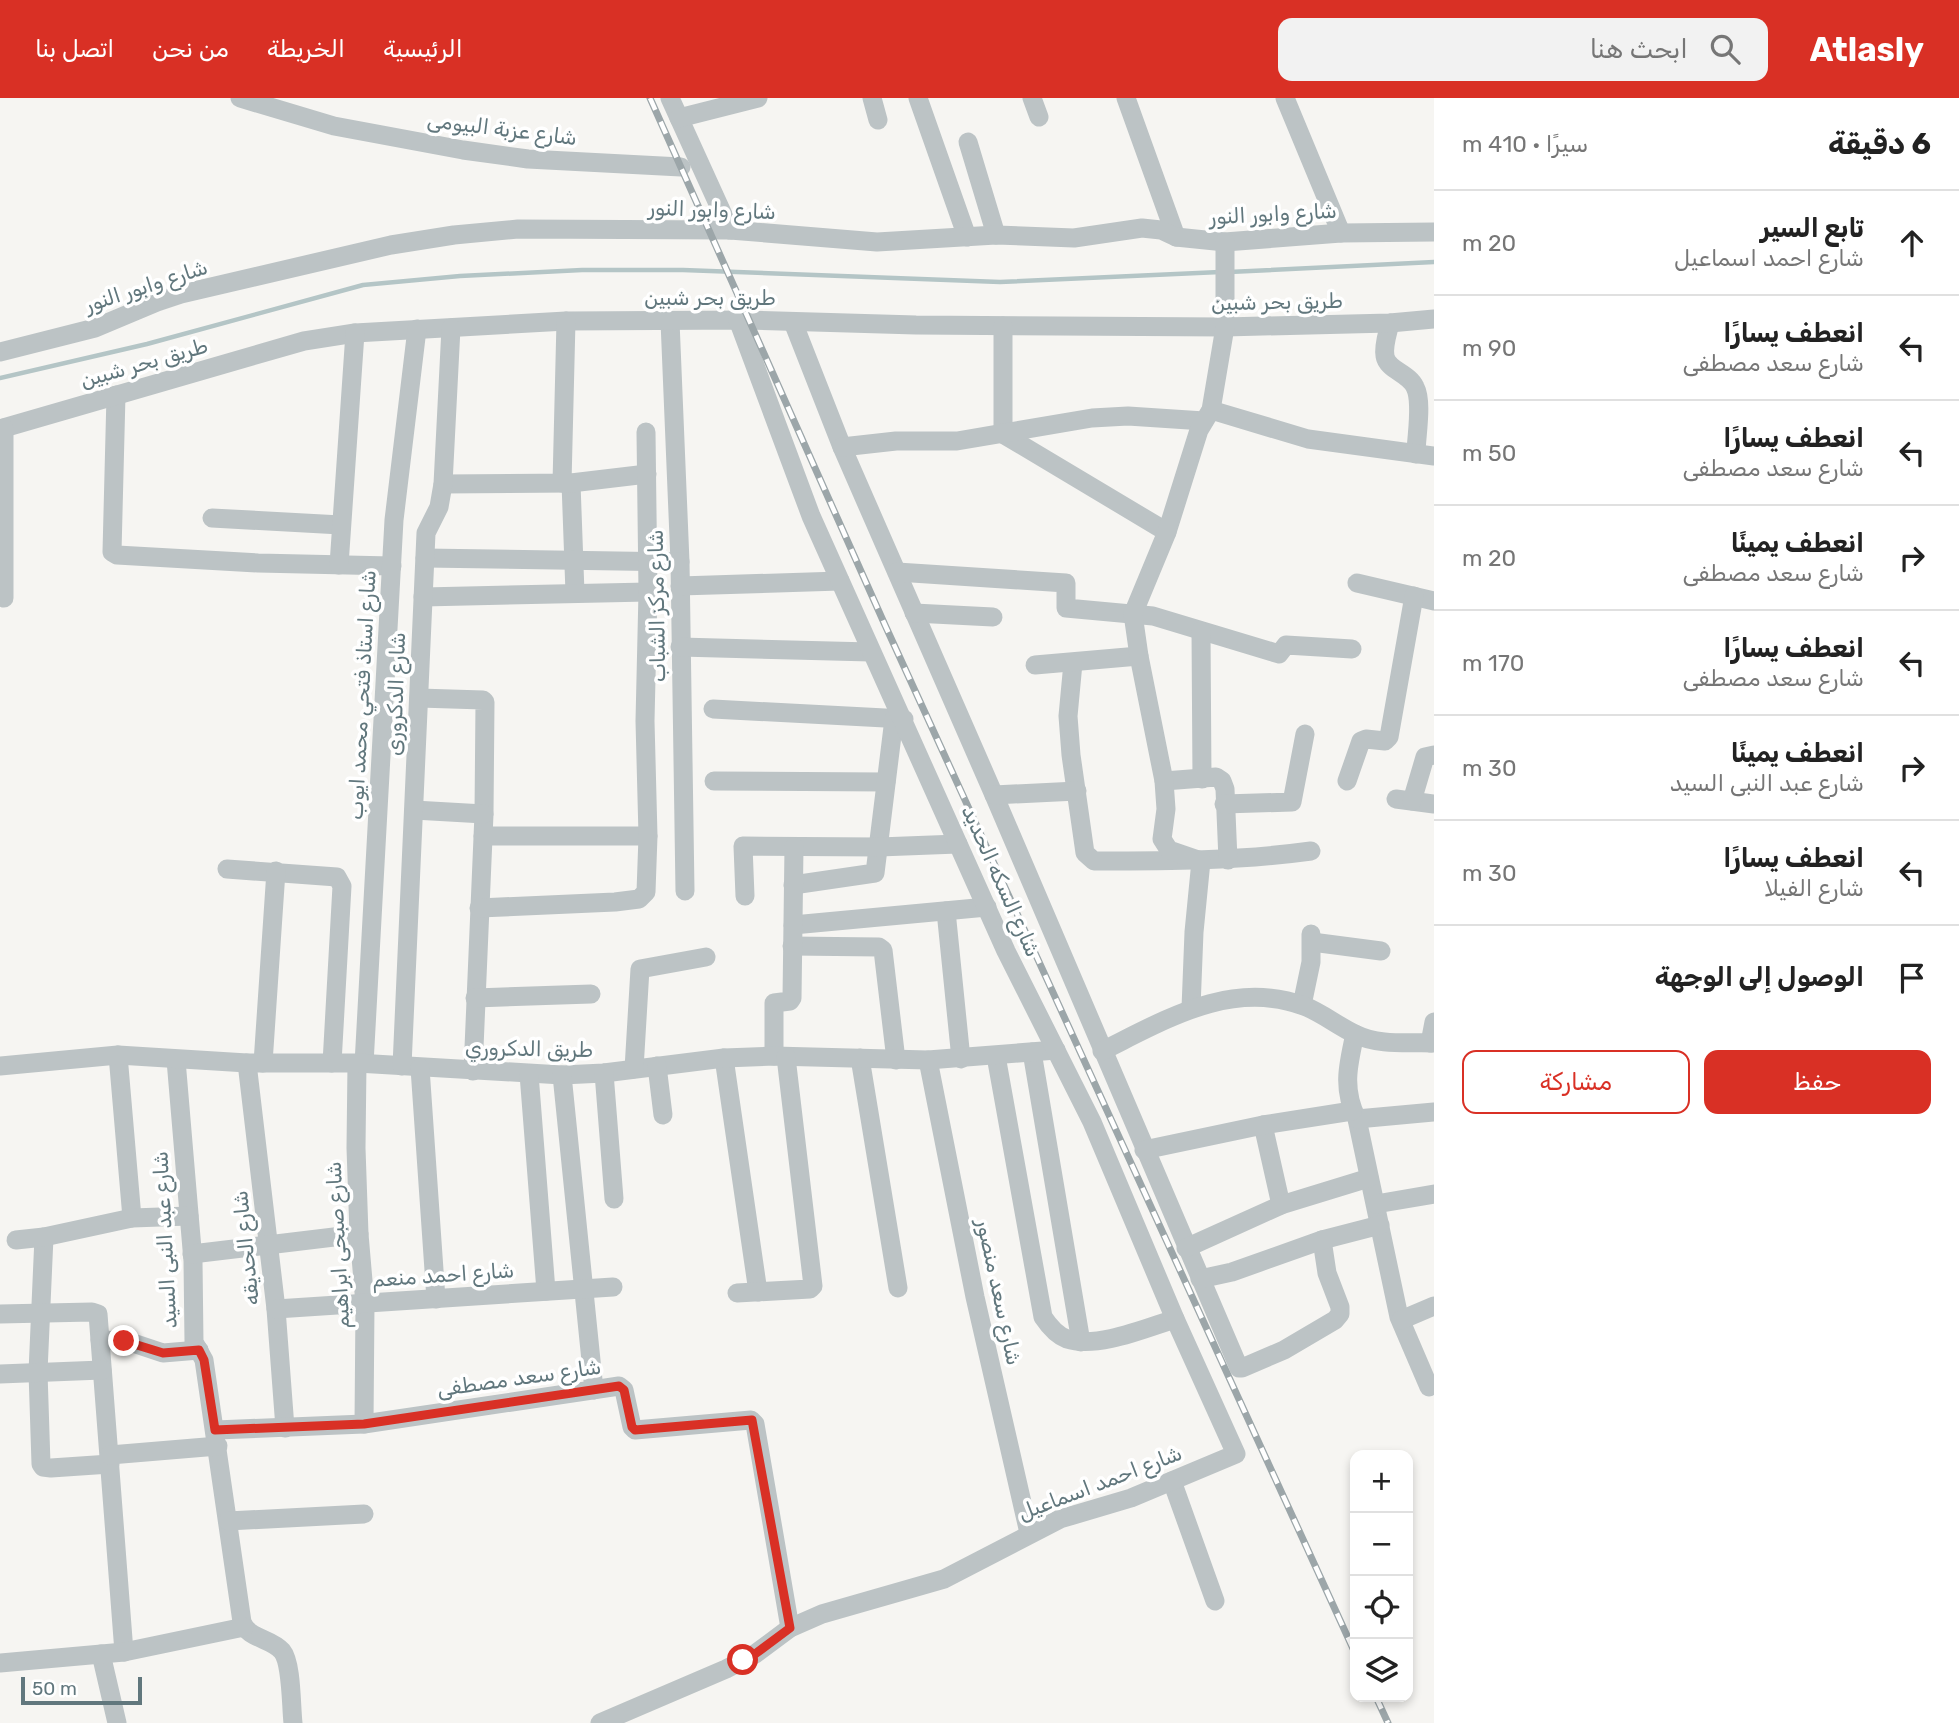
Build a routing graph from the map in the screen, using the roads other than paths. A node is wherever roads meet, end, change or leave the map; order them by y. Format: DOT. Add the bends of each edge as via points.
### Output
graph roads {
  1 [pos="240,98"];
  2 [pos="670,98"];
  3 [pos="758,98"];
  4 [pos="872,98"];
  5 [pos="918,98"];
  6 [pos="1032,98"];
  7 [pos="1126,98"];
  8 [pos="1285,98"];
  9 [pos="1039,117"];
  10 [pos="679,118"];
  11 [pos="878,120"];
  12 [pos="968,142"];
  13 [pos="681,167"];
  14 [pos="730,230"];
  15 [pos="1434,232"];
  16 [pos="1341,233"];
  17 [pos="996,235"];
  18 [pos="967,237"];
  19 [pos="1176,237"];
  20 [pos="1225,248"];
  21 [pos="1434,319"];
  22 [pos="738,320"];
  23 [pos="566,321"];
  24 [pos="670,321"];
  25 [pos="793,322"];
  26 [pos="1390,323"];
  27 [pos="1003,326"];
  28 [pos="1224,327"];
  29 [pos="451,328"];
  30 [pos="417,329"];
  31 [pos="355,333"];
  32 [pos="0,352"];
  33 [pos="116,395"];
  34 [pos="1208,415"];
  35 [pos="2,428"];
  36 [pos="646,432"];
  37 [pos="1003,434"];
  38 [pos="842,447"];
  39 [pos="1425,455"];
  40 [pos="647,474"];
  41 [pos="567,483"];
  42 [pos="443,484"];
  43 [pos="212,518"];
  44 [pos="341,525"];
  45 [pos="1167,532"];
  46 [pos="425,558"];
  47 [pos="575,561"];
  48 [pos="648,562"];
  49 [pos="681,562"];
  50 [pos="339,565"];
  51 [pos="392,566"];
  52 [pos="897,572"];
  53 [pos="840,581"];
  54 [pos="1357,583"];
  55 [pos="680,586"];
  56 [pos="648,592"];
  57 [pos="575,593"];
  58 [pos="1414,596"];
  59 [pos="423,597"];
  60 [pos="4,598"];
  61 [pos="1434,601"];
  62 [pos="914,613"];
  63 [pos="1133,614"];
  64 [pos="993,617"];
  65 [pos="1201,631"];
  66 [pos="680,647"];
  67 [pos="1352,649"];
  68 [pos="872,652"];
  69 [pos="1139,656"];
  70 [pos="1073,663"];
  71 [pos="1035,665"];
  72 [pos="419,698"];
  73 [pos="713,709"];
  74 [pos="899,719"];
  75 [pos="1305,734"];
  76 [pos="1434,755"];
  77 [pos="382,767"];
  78 [pos="416,770"];
  79 [pos="1202,779"];
  80 [pos="714,781"];
  81 [pos="1164,781"];
  82 [pos="1347,781"];
  83 [pos="886,782"];
  84 [pos="1077,790"];
  85 [pos="994,795"];
  86 [pos="1224,804"];
  87 [pos="1434,804"];
  88 [pos="414,810"];
  89 [pos="484,814"];
  90 [pos="483,836"];
  91 [pos="648,836"];
  92 [pos="958,844"];
  93 [pos="794,847"];
  94 [pos="878,847"];
  95 [pos="1311,851"];
  96 [pos="1228,860"];
  97 [pos="1201,861"];
  98 [pos="228,869"];
  99 [pos="276,871"];
  100 [pos="793,884"];
  101 [pos="685,891"];
  102 [pos="745,896"];
  103 [pos="987,907"];
  104 [pos="479,908"];
  105 [pos="946,911"];
  106 [pos="793,925"];
  107 [pos="792,946"];
  108 [pos="1381,951"];
  109 [pos="706,957"];
  110 [pos="591,994"];
  111 [pos="475,998"];
  112 [pos="1302,1005"];
  113 [pos="1191,1008"];
  114 [pos="1434,1022"];
  115 [pos="1354,1034"];
  116 [pos="1432,1043"];
  117 [pos="1056,1050"];
  118 [pos="1102,1051"];
  119 [pos="1032,1052"];
  120 [pos="118,1055"];
  121 [pos="780,1056"];
  122 [pos="996,1056"];
  123 [pos="724,1058"];
  124 [pos="860,1058"];
  125 [pos="961,1059"];
  126 [pos="176,1060"];
  127 [pos="896,1060"];
  128 [pos="928,1060"];
  129 [pos="255,1063"];
  130 [pos="332,1063"];
  131 [pos="360,1063"];
  132 [pos="0,1066"];
  133 [pos="657,1066"];
  134 [pos="411,1067"];
  135 [pos="634,1069"];
  136 [pos="473,1071"];
  137 [pos="604,1073"];
  138 [pos="529,1074"];
  139 [pos="562,1075"];
  140 [pos="1434,1112"];
  141 [pos="663,1115"];
  142 [pos="1354,1115"];
  143 [pos="1262,1125"];
  144 [pos="1144,1150"];
  145 [pos="1369,1178"];
  146 [pos="1434,1194"];
  147 [pos="614,1199"];
  148 [pos="1376,1204"];
  149 [pos="1280,1205"];
  150 [pos="189,1216"];
  151 [pos="132,1218"];
  152 [pos="1380,1225"];
  153 [pos="359,1234"];
  154 [pos="44,1237"];
  155 [pos="16,1240"];
  156 [pos="1322,1240"];
  157 [pos="268,1244"];
  158 [pos="1186,1248"];
  159 [pos="192,1254"];
  160 [pos="1200,1279"];
  161 [pos="613,1287"];
  162 [pos="898,1288"];
  163 [pos="582,1289"];
  164 [pos="546,1291"];
  165 [pos="758,1292"];
  166 [pos="737,1293"];
  167 [pos="436,1299"];
  168 [pos="365,1304"];
  169 [pos="1434,1306"];
  170 [pos="276,1309"];
  171 [pos="41,1313"];
  172 [pos="0,1314"];
  173 [pos="1175,1319"];
  174 [pos="1401,1320"];
  175 [pos="100,1340"];
  176 [pos="1081,1342"];
  177 [pos="199,1350"];
  178 [pos="102,1370"];
  179 [pos="38,1373"];
  180 [pos="0,1374"];
  181 [pos="1429,1387"];
  182 [pos="594,1390"];
  183 [pos="364,1424"];
  184 [pos="285,1428"];
  185 [pos="217,1438"];
  186 [pos="1236,1454"];
  187 [pos="110,1459"];
  188 [pos="1172,1481"];
  189 [pos="364,1514"];
  190 [pos="228,1521"];
  191 [pos="1029,1533"];
  192 [pos="1215,1601"];
  193 [pos="244,1627"];
  194 [pos="790,1628"];
  195 [pos="124,1652"];
  196 [pos="101,1654"];
  197 [pos="0,1663"];
  198 [pos="117,1723"];
  199 [pos="293,1723"];
  200 [pos="600,1723"];
  1 -- 13 [label="street, شارع عزبة البيومى" via="334,126 463,150 528,159"];
  2 -- 10 [label="street"];
  3 -- 10 [label="street"];
  4 -- 11 [label="street"];
  5 -- 18 [label="street"];
  6 -- 9 [label="street"];
  7 -- 19 [label="street"];
  8 -- 16 [label="street"];
  10 -- 14 [label="street"];
  12 -- 17 [label="street"];
  14 -- 18 [label="street, شارع وابور النور" via="877,242"];
  14 -- 32 [label="street, شارع وابور النور" via="518,229 429,239 181,294 95,328"];
  15 -- 16 [label="street, شارع وابور النور"];
  16 -- 20 [label="street, شارع وابور النور"];
  17 -- 18 [label="street, شارع وابور النور"];
  17 -- 19 [label="street, شارع وابور النور" via="1074,238 1142,228"];
  19 -- 20 [label="street, شارع وابور النور"];
  20 -- 28 [label="street"];
  21 -- 26 [label="street, طريق بحر شبين"];
  22 -- 24 [label="street, طريق بحر شبين"];
  22 -- 25 [label="street, طريق بحر شبين"];
  22 -- 53 [label="street, شارع السكه الحديد"];
  23 -- 24 [label="street, طريق بحر شبين"];
  23 -- 29 [label="street, طريق بحر شبين"];
  23 -- 41 [label="street"];
  24 -- 49 [label="street, شارع مركز الشباب"];
  25 -- 27 [label="street, طريق بحر شبين"];
  25 -- 38 [label="street, شارع السكه الحديد"];
  26 -- 28 [label="street, طريق بحر شبين"];
  26 -- 39 [label="street" via="1384,354 1416,387"];
  27 -- 28 [label="street, طريق بحر شبين"];
  27 -- 37 [label="street"];
  28 -- 34 [label="street"];
  29 -- 30 [label="street, طريق بحر شبين"];
  29 -- 42 [label="street, شارع الدكرورى"];
  30 -- 31 [label="street, طريق بحر شبين"];
  30 -- 51 [label="street, شارع استاذ فتحي محمد ايوب"];
  31 -- 33 [label="street, طريق بحر شبين" via="304,341"];
  31 -- 44 [label="street"];
  33 -- 35 [label="street, طريق بحر شبين"];
  33 -- 50 [label="street" via="112,552"];
  34 -- 37 [label="street" via="1092,418"];
  34 -- 39 [label="street" via="1308,439"];
  34 -- 45 [label="street" via="1199,430"];
  35 -- 60 [label="street"];
  36 -- 40 [label="street"];
  37 -- 38 [label="street"];
  37 -- 45 [label="street"];
  38 -- 52 [label="street, شارع السكه الحديد"];
  40 -- 41 [label="street"];
  40 -- 48 [label="street"];
  41 -- 42 [label="street"];
  41 -- 47 [label="street"];
  42 -- 46 [label="street, شارع الدكرورى" via="439,508 427,529"];
  43 -- 44 [label="street"];
  44 -- 50 [label="street"];
  45 -- 63 [label="street"];
  46 -- 47 [label="street"];
  46 -- 59 [label="street, شارع الدكرورى"];
  47 -- 48 [label="street"];
  47 -- 57 [label="street"];
  48 -- 49 [label="street"];
  48 -- 56 [label="street"];
  49 -- 55 [label="street, شارع مركز الشباب"];
  50 -- 51 [label="street"];
  51 -- 77 [label="street, شارع استاذ فتحي محمد ايوب"];
  52 -- 62 [label="street, شارع السكه الحديد"];
  52 -- 63 [label="street" via="1066,583 1066,608"];
  53 -- 55 [label="street"];
  53 -- 68 [label="street, شارع السكه الحديد"];
  54 -- 58 [label="street"];
  55 -- 66 [label="street, شارع مركز الشباب"];
  56 -- 57 [label="street"];
  56 -- 91 [label="street"];
  57 -- 59 [label="street"];
  58 -- 61 [label="street"];
  58 -- 82 [label="street" via="1390,737 1361,741"];
  59 -- 72 [label="street, شارع الدكرورى"];
  62 -- 64 [label="street"];
  62 -- 85 [label="street, شارع السكه الحديد"];
  63 -- 65 [label="street"];
  63 -- 69 [label="street"];
  65 -- 67 [label="street" via="1279,654 1286,645"];
  65 -- 79 [label="street"];
  66 -- 68 [label="street"];
  66 -- 101 [label="street, شارع مركز الشباب"];
  68 -- 74 [label="street, شارع السكه الحديد"];
  69 -- 70 [label="street"];
  69 -- 81 [label="street"];
  70 -- 71 [label="street"];
  70 -- 84 [label="street" via="1069,716"];
  72 -- 78 [label="street, شارع الدكرورى"];
  72 -- 89 [label="street" via="484,701"];
  73 -- 74 [label="street"];
  74 -- 83 [label="street"];
  74 -- 92 [label="street, شارع السكه الحديد"];
  75 -- 86 [label="street" via="1290,803"];
  76 -- 87 [label="street" via="1425,757 1404,800"];
  77 -- 78 [label="street"];
  77 -- 131 [label="street, شارع استاذ فتحي محمد ايوب"];
  78 -- 88 [label="street, شارع الدكرورى"];
  79 -- 81 [label="street"];
  79 -- 86 [label="street" via="1222,781"];
  80 -- 83 [label="street"];
  81 -- 97 [label="street" via="1165,845"];
  83 -- 94 [label="street"];
  84 -- 85 [label="street"];
  84 -- 97 [label="street" via="1088,858"];
  85 -- 118 [label="street, شارع السكه الحديد"];
  86 -- 96 [label="street"];
  88 -- 89 [label="street"];
  88 -- 134 [label="street, شارع الدكرورى"];
  89 -- 90 [label="street"];
  90 -- 91 [label="street"];
  90 -- 104 [label="street"];
  91 -- 104 [label="street" via="646,892 639,899"];
  92 -- 94 [label="street"];
  92 -- 103 [label="street, شارع السكه الحديد"];
  93 -- 94 [label="street"];
  93 -- 100 [label="street"];
  93 -- 102 [label="street" via="743,846"];
  94 -- 100 [label="street" via="874,874"];
  95 -- 96 [label="street"];
  96 -- 97 [label="street"];
  97 -- 113 [label="street"];
  98 -- 99 [label="street"];
  99 -- 129 [label="street, شارع الحديقه"];
  99 -- 130 [label="street" via="337,877 342,886"];
  100 -- 106 [label="street"];
  103 -- 105 [label="street"];
  103 -- 117 [label="street, شارع السكه الحديد"];
  104 -- 111 [label="street"];
  105 -- 106 [label="street"];
  105 -- 125 [label="street"];
  106 -- 107 [label="street"];
  107 -- 121 [label="street" via="792,999 774,1003"];
  107 -- 127 [label="street" via="883,950"];
  108 -- 112 [label="street" via="1311,938"];
  109 -- 135 [label="street" via="640,968"];
  110 -- 111 [label="street"];
  111 -- 136 [label="street"];
  112 -- 113 [label="street" via="1261,997 1224,999"];
  112 -- 115 [label="street"];
  113 -- 118 [label="street"];
  114 -- 116 [label="street"];
  115 -- 116 [label="street" via="1382,1042"];
  115 -- 142 [label="street" via="1346,1072"];
  117 -- 119 [label="street, طريق الدكروري"];
  117 -- 173 [label="street, شارع السكه الحديد" via="1092,1122"];
  118 -- 144 [label="street, شارع السكه الحديد"];
  119 -- 122 [label="street, طريق الدكروري"];
  119 -- 176 [label="street"];
  120 -- 126 [label="street, طريق الدكروري"];
  120 -- 132 [label="street, طريق الدكروري"];
  120 -- 151 [label="street"];
  121 -- 123 [label="street, طريق الدكروري"];
  121 -- 124 [label="street, طريق الدكروري"];
  121 -- 165 [label="street" via="813,1286"];
  122 -- 125 [label="street, طريق الدكروري"];
  122 -- 176 [label="street" via="1043,1317 1065,1339"];
  123 -- 133 [label="street, طريق الدكروري"];
  123 -- 165 [label="street"];
  124 -- 127 [label="street, طريق الدكروري"];
  124 -- 162 [label="street"];
  125 -- 128 [label="street, طريق الدكروري"];
  126 -- 129 [label="street, طريق الدكروري"];
  126 -- 150 [label="street, شارع عبد النبى السيد"];
  127 -- 128 [label="street, طريق الدكروري"];
  128 -- 191 [label="street, شارع سعد منصور" via="975,1297"];
  129 -- 130 [label="street, طريق الدكروري"];
  129 -- 157 [label="street, شارع الحديقه"];
  130 -- 131 [label="street, طريق الدكروري"];
  131 -- 134 [label="street, طريق الدكروري"];
  131 -- 153 [label="street, شارع صبحى ابراهيم"];
  133 -- 135 [label="street, طريق الدكروري"];
  133 -- 141 [label="street"];
  134 -- 136 [label="street, طريق الدكروري"];
  134 -- 167 [label="street, شارع الدكرورى"];
  135 -- 137 [label="street, طريق الدكروري"];
  136 -- 138 [label="street, طريق الدكروري"];
  137 -- 139 [label="street, طريق الدكروري"];
  137 -- 147 [label="street"];
  138 -- 139 [label="street, طريق الدكروري"];
  138 -- 164 [label="street"];
  139 -- 163 [label="street"];
  140 -- 142 [label="street"];
  142 -- 143 [label="street"];
  142 -- 145 [label="street"];
  143 -- 144 [label="street"];
  143 -- 149 [label="street"];
  144 -- 158 [label="street, شارع السكه الحديد"];
  145 -- 148 [label="street"];
  145 -- 149 [label="street"];
  146 -- 148 [label="street"];
  148 -- 152 [label="street"];
  149 -- 158 [label="street"];
  150 -- 151 [label="street"];
  150 -- 159 [label="street, شارع عبد النبى السيد"];
  151 -- 154 [label="street"];
  152 -- 156 [label="street"];
  152 -- 174 [label="street"];
  153 -- 157 [label="street"];
  153 -- 168 [label="street, شارع صبحى ابراهيم"];
  154 -- 155 [label="street"];
  154 -- 171 [label="street"];
  156 -- 160 [label="street"];
  156 -- 160 [label="street, شارع السكه الحديد" via="1340,1314 1284,1350 1242,1368"];
  157 -- 159 [label="street"];
  157 -- 170 [label="street, شارع الحديقه"];
  158 -- 160 [label="street, شارع السكه الحديد"];
  159 -- 177 [label="street, شارع عبد النبى السيد" via="194,1342"];
  161 -- 163 [label="street, شارع احمد منعم"];
  163 -- 164 [label="street, شارع احمد منعم"];
  163 -- 182 [label="street"];
  164 -- 167 [label="street, شارع احمد منعم"];
  165 -- 166 [label="street"];
  167 -- 168 [label="street, شارع احمد منعم"];
  168 -- 170 [label="street, شارع احمد منعم"];
  168 -- 183 [label="street, شارع صبحى ابراهيم"];
  169 -- 174 [label="street"];
  170 -- 184 [label="street, شارع الحديقه"];
  171 -- 172 [label="street"];
  171 -- 175 [label="street" via="92,1311 99,1317"];
  171 -- 179 [label="street"];
  173 -- 176 [label="street" via="1105,1340"];
  173 -- 186 [label="street, شارع السكه الحديد"];
  174 -- 181 [label="street"];
  175 -- 177 [label="street" via="127,1341 163,1353"];
  175 -- 178 [label="street"];
  177 -- 185 [label="street, شارع عبد النبى السيد"];
  178 -- 179 [label="street"];
  178 -- 187 [label="street"];
  179 -- 180 [label="street"];
  179 -- 187 [label="street, شارع سعد مصطفى" via="43,1467"];
  182 -- 183 [label="street, شارع سعد مصطفى"];
  182 -- 194 [label="street, شارع سعد مصطفى" via="622,1387 635,1430 752,1420"];
  183 -- 184 [label="street, شارع سعد مصطفى"];
  184 -- 185 [label="street, شارع سعد مصطفى"];
  185 -- 187 [label="street, شارع سعد مصطفى"];
  185 -- 190 [label="street, شارع عبد النبى السيد"];
  186 -- 188 [label="street, شارع احمد اسماعيل"];
  187 -- 195 [label="street"];
  188 -- 191 [label="street, شارع احمد اسماعيل" via="1060,1518"];
  188 -- 192 [label="street"];
  189 -- 190 [label="street"];
  190 -- 193 [label="street, شارع عبد النبى السيد"];
  191 -- 194 [label="street, شارع احمد اسماعيل" via="944,1579"];
  193 -- 195 [label="street"];
  193 -- 199 [label="street" via="284,1653"];
  194 -- 200 [label="street, شارع احمد اسماعيل" via="755,1654"];
  195 -- 196 [label="street"];
  196 -- 197 [label="street"];
  196 -- 198 [label="street"];
}
